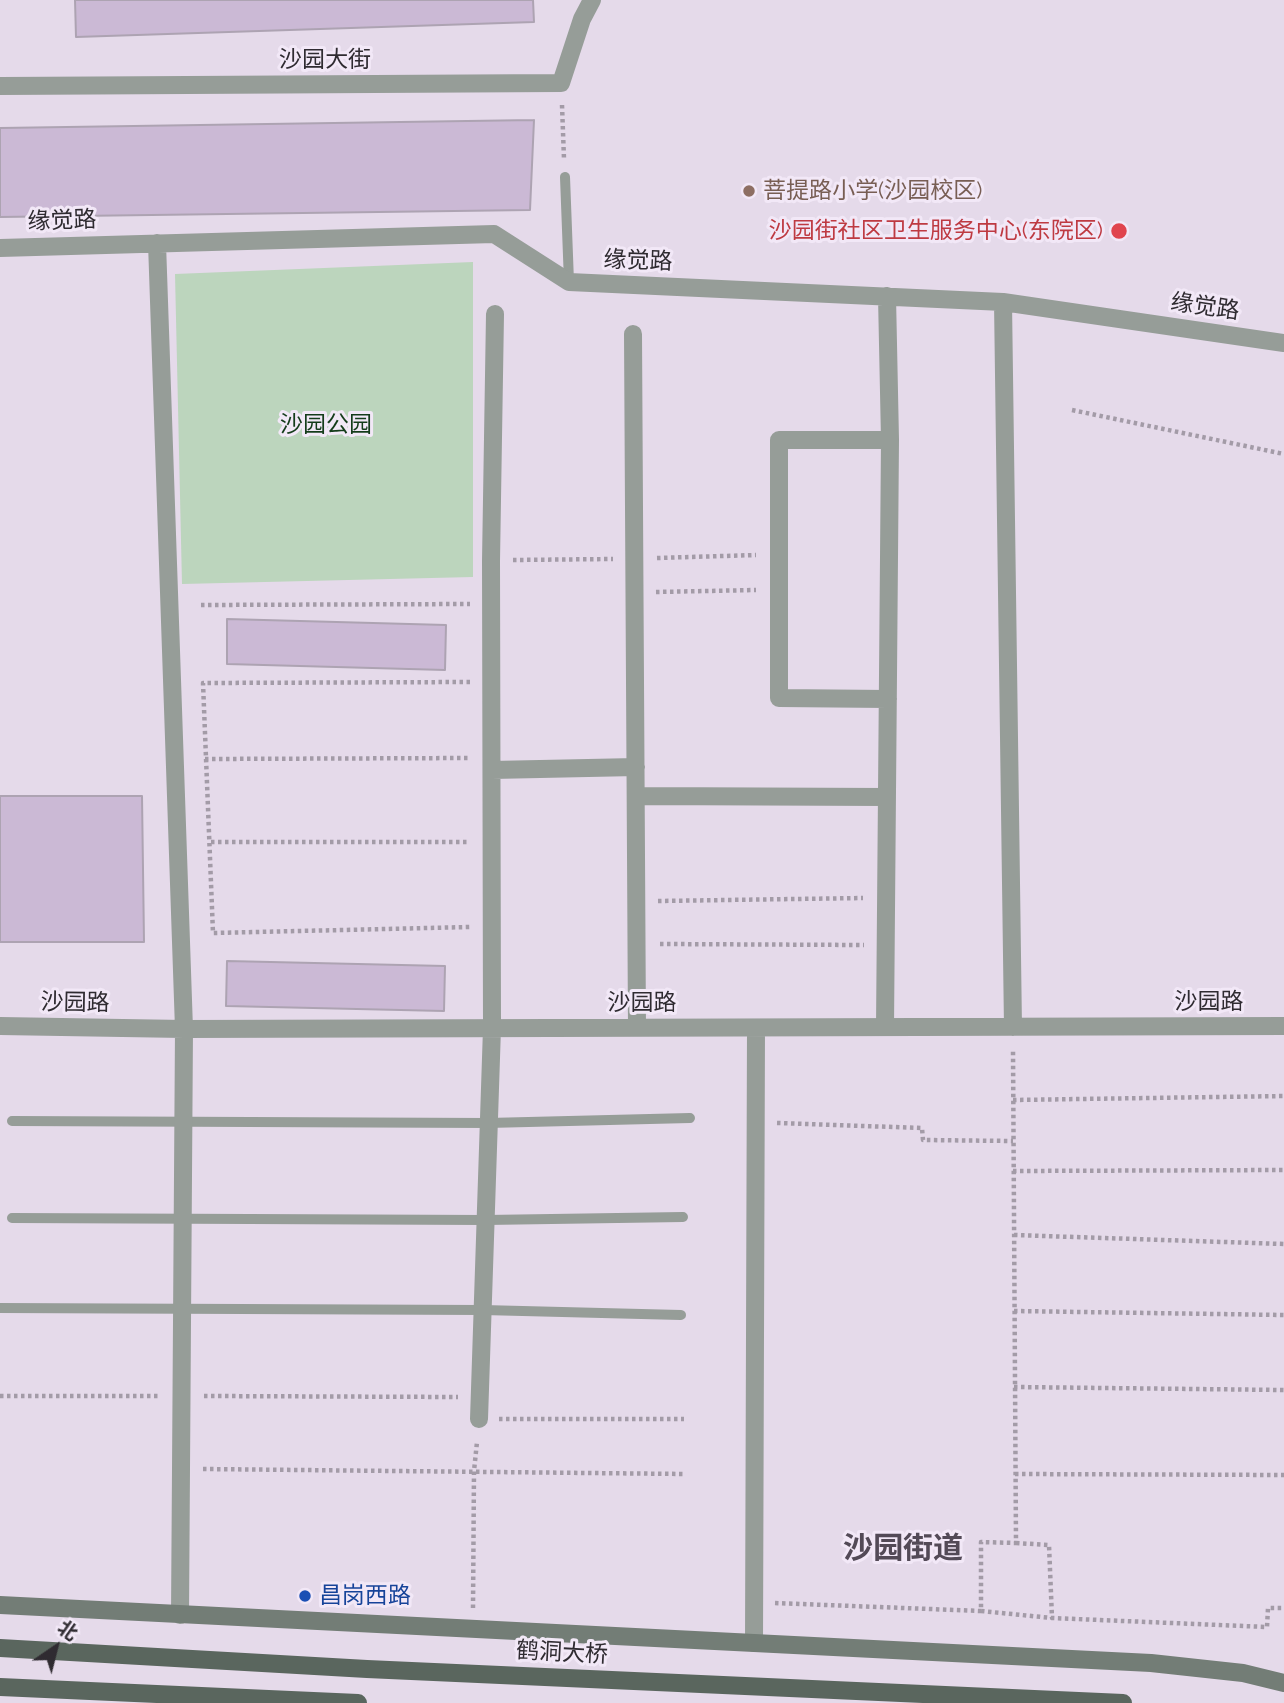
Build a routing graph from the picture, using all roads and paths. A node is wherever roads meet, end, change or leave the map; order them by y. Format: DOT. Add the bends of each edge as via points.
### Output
graph roads {
  1 [pos="592,0"];
  2 [pos="561,83"];
  3 [pos="0,86"];
  4 [pos="565,177"];
  5 [pos="157,243"];
  6 [pos="0,248"];
  7 [pos="569,282"];
  8 [pos="887,296"];
  9 [pos="1003,302"];
  10 [pos="495,314"];
  11 [pos="633,334"];
  12 [pos="1284,343"];
  13 [pos="1072,410"];
  14 [pos="890,439"];
  15 [pos="1284,454"];
  16 [pos="779,555"];
  17 [pos="634,558"];
  18 [pos="491,561"];
  19 [pos="779,590"];
  20 [pos="634,592"];
  21 [pos="491,604"];
  22 [pos="201,605"];
  23 [pos="492,681"];
  24 [pos="888,699"];
  25 [pos="205,760"];
  26 [pos="492,764"];
  27 [pos="636,767"];
  28 [pos="636,796"];
  29 [pos="887,796"];
  30 [pos="211,842"];
  31 [pos="492,842"];
  32 [pos="887,898"];
  33 [pos="636,902"];
  34 [pos="492,927"];
  35 [pos="637,944"];
  36 [pos="886,945"];
  37 [pos="0,1026"];
  38 [pos="1284,1026"];
  39 [pos="886,1027"];
  40 [pos="1013,1027"];
  41 [pos="492,1028"];
  42 [pos="638,1028"];
  43 [pos="756,1028"];
  44 [pos="184,1029"];
  45 [pos="1284,1096"];
  46 [pos="1013,1100"];
  47 [pos="690,1118"];
  48 [pos="183,1120"];
  49 [pos="12,1121"];
  50 [pos="755,1122"];
  51 [pos="488,1123"];
  52 [pos="1013,1141"];
  53 [pos="1284,1170"];
  54 [pos="1013,1171"];
  55 [pos="183,1217"];
  56 [pos="683,1217"];
  57 [pos="12,1218"];
  58 [pos="486,1220"];
  59 [pos="1014,1235"];
  60 [pos="1284,1244"];
  61 [pos="182,1307"];
  62 [pos="0,1308"];
  63 [pos="483,1310"];
  64 [pos="1014,1311"];
  65 [pos="681,1315"];
  66 [pos="1284,1315"];
  67 [pos="1014,1387"];
  68 [pos="1284,1390"];
  69 [pos="0,1396"];
  70 [pos="181,1396"];
  71 [pos="480,1397"];
  72 [pos="479,1419"];
  73 [pos="684,1419"];
  74 [pos="181,1469"];
  75 [pos="474,1471"];
  76 [pos="686,1474"];
  77 [pos="1015,1474"];
  78 [pos="1284,1475"];
  79 [pos="1016,1543"];
  80 [pos="754,1602"];
  81 [pos="3,1605"];
  82 [pos="1284,1608"];
  83 [pos="981,1611"];
  84 [pos="180,1615"];
  85 [pos="1052,1618"];
  86 [pos="472,1629"];
  87 [pos="754,1643"];
  88 [pos="0,1648"];
  89 [pos="1284,1683"];
  90 [pos="0,1687"];
  91 [pos="358,1703"];
  92 [pos="1123,1703"];
  1 -- 2 [label="street"];
  2 -- 3 [label="street, 沙园大街"];
  2 -- 4 [label="path"];
  4 -- 7 [label="lane"];
  5 -- 6 [label="street, 缘觉路"];
  5 -- 7 [label="street, 缘觉路" via="494,234"];
  5 -- 44 [label="street"];
  7 -- 8 [label="street, 缘觉路"];
  8 -- 9 [label="street, 缘觉路"];
  8 -- 14 [label="street"];
  9 -- 12 [label="street, 缘觉路"];
  9 -- 40 [label="street"];
  10 -- 18 [label="street"];
  11 -- 17 [label="street"];
  13 -- 15 [label="path"];
  14 -- 16 [label="street" via="779,440"];
  14 -- 24 [label="street"];
  16 -- 17 [label="path"];
  16 -- 19 [label="street"];
  17 -- 18 [label="path"];
  17 -- 20 [label="street"];
  18 -- 21 [label="street"];
  19 -- 20 [label="path"];
  19 -- 24 [label="street" via="779,698"];
  20 -- 27 [label="street"];
  21 -- 22 [label="path"];
  21 -- 23 [label="street"];
  23 -- 25 [label="path" via="203,683"];
  23 -- 26 [label="street"];
  24 -- 29 [label="street"];
  25 -- 26 [label="path"];
  25 -- 30 [label="path"];
  26 -- 27 [label="street"];
  26 -- 31 [label="street"];
  27 -- 28 [label="street"];
  28 -- 29 [label="street"];
  28 -- 33 [label="street"];
  29 -- 32 [label="street"];
  30 -- 31 [label="path"];
  30 -- 34 [label="path" via="213,933"];
  31 -- 34 [label="street"];
  32 -- 33 [label="path"];
  32 -- 36 [label="street"];
  33 -- 35 [label="street"];
  34 -- 41 [label="street"];
  35 -- 36 [label="path"];
  35 -- 42 [label="street"];
  36 -- 39 [label="street"];
  37 -- 44 [label="street, 沙园路"];
  38 -- 40 [label="street, 沙园路"];
  39 -- 40 [label="street, 沙园路"];
  39 -- 43 [label="street, 沙园路"];
  40 -- 46 [label="path"];
  41 -- 42 [label="street, 沙园路"];
  41 -- 44 [label="street, 沙园路"];
  41 -- 51 [label="street"];
  42 -- 43 [label="street, 沙园路"];
  43 -- 50 [label="street"];
  44 -- 48 [label="street"];
  45 -- 46 [label="path"];
  46 -- 52 [label="path"];
  47 -- 51 [label="lane"];
  48 -- 49 [label="lane"];
  48 -- 51 [label="lane"];
  48 -- 55 [label="street"];
  50 -- 52 [label="path" via="922,1128 923,1140"];
  50 -- 80 [label="street"];
  51 -- 58 [label="street"];
  52 -- 54 [label="path"];
  53 -- 54 [label="path"];
  54 -- 59 [label="path"];
  55 -- 57 [label="lane"];
  55 -- 58 [label="lane"];
  55 -- 61 [label="street"];
  56 -- 58 [label="lane"];
  58 -- 63 [label="street"];
  59 -- 60 [label="path"];
  59 -- 64 [label="path"];
  61 -- 62 [label="lane"];
  61 -- 63 [label="lane"];
  61 -- 70 [label="street"];
  63 -- 65 [label="lane"];
  63 -- 71 [label="street"];
  64 -- 66 [label="path"];
  64 -- 67 [label="path"];
  67 -- 68 [label="path"];
  67 -- 77 [label="path"];
  69 -- 70 [label="path"];
  70 -- 71 [label="path"];
  70 -- 74 [label="street"];
  71 -- 72 [label="street"];
  72 -- 73 [label="path"];
  72 -- 75 [label="path"];
  74 -- 75 [label="path"];
  74 -- 84 [label="street"];
  75 -- 76 [label="path"];
  75 -- 86 [label="path"];
  77 -- 78 [label="path"];
  77 -- 79 [label="path"];
  79 -- 83 [label="path" via="982,1542"];
  79 -- 85 [label="path" via="1049,1545"];
  80 -- 83 [label="path"];
  80 -- 87 [label="street"];
  81 -- 84 [label="main road"];
  82 -- 85 [label="path" via="1268,1608 1267,1627"];
  83 -- 85 [label="path"];
  84 -- 86 [label="main road"];
  86 -- 87 [label="main road"];
  87 -- 89 [label="main road" via="1151,1663 1243,1673"];
  88 -- 92 [label="main road, 鹤洞大桥" via="367,1670"];
  90 -- 91 [label="main road"];
}
